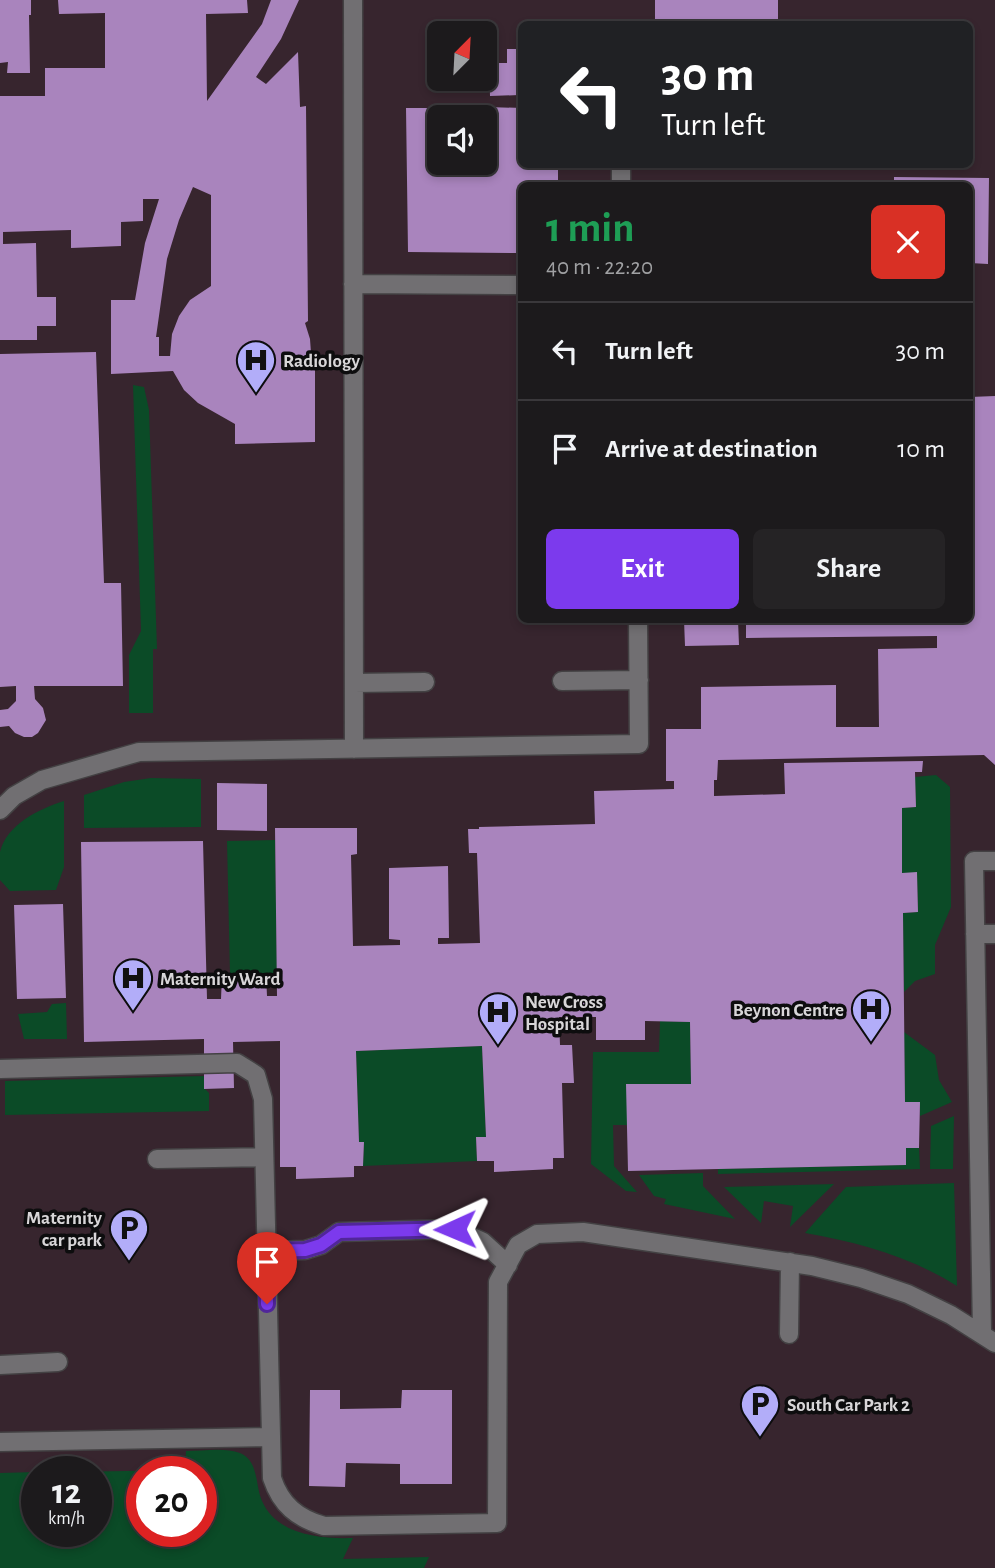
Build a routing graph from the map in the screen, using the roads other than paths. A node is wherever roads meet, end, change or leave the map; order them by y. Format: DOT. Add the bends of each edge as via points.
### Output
graph roads {
  1 [pos="353,0"];
  2 [pos="353,284"];
  3 [pos="518,285"];
  4 [pos="638,623"];
  5 [pos="639,680"];
  6 [pos="562,681"];
  7 [pos="425,682"];
  8 [pos="354,683"];
  9 [pos="354,748"];
  10 [pos="0,810"];
  11 [pos="995,861"];
  12 [pos="975,934"];
  13 [pos="995,934"];
  14 [pos="0,1069"];
  15 [pos="264,1157"];
  16 [pos="157,1158"];
  17 [pos="988,1244"];
  18 [pos="266,1251"];
  19 [pos="790,1262"];
  20 [pos="508,1265"];
  21 [pos="789,1334"];
  22 [pos="988,1338"];
  23 [pos="58,1362"];
  24 [pos="0,1365"];
  25 [pos="270,1437"];
  26 [pos="0,1442"];
  1 -- 2 [label="lane"];
  2 -- 3 [label="lane"];
  2 -- 8 [label="lane"];
  4 -- 5 [label="lane"];
  5 -- 6 [label="lane"];
  5 -- 9 [label="lane" via="639,744"];
  7 -- 8 [label="lane"];
  8 -- 9 [label="lane"];
  9 -- 10 [label="lane" via="139,752 42,780"];
  11 -- 12 [label="lane" via="974,861"];
  12 -- 13 [label="lane"];
  12 -- 17 [label="lane"];
  14 -- 15 [label="lane" via="237,1063 256,1075 263,1099"];
  15 -- 16 [label="lane"];
  15 -- 18 [label="lane"];
  17 -- 22 [label="lane"];
  18 -- 20 [label="lane" via="305,1250 339,1232 455,1229 483,1242"];
  18 -- 25 [label="lane"];
  19 -- 20 [label="lane" via="583,1233 537,1234 518,1245"];
  19 -- 21 [label="lane"];
  19 -- 22 [label="lane" via="897,1290"];
  20 -- 25 [label="lane" via="498,1282 497,1523 324,1526 306,1520 277,1495"];
  23 -- 24 [label="lane"];
  25 -- 26 [label="lane"];
}
